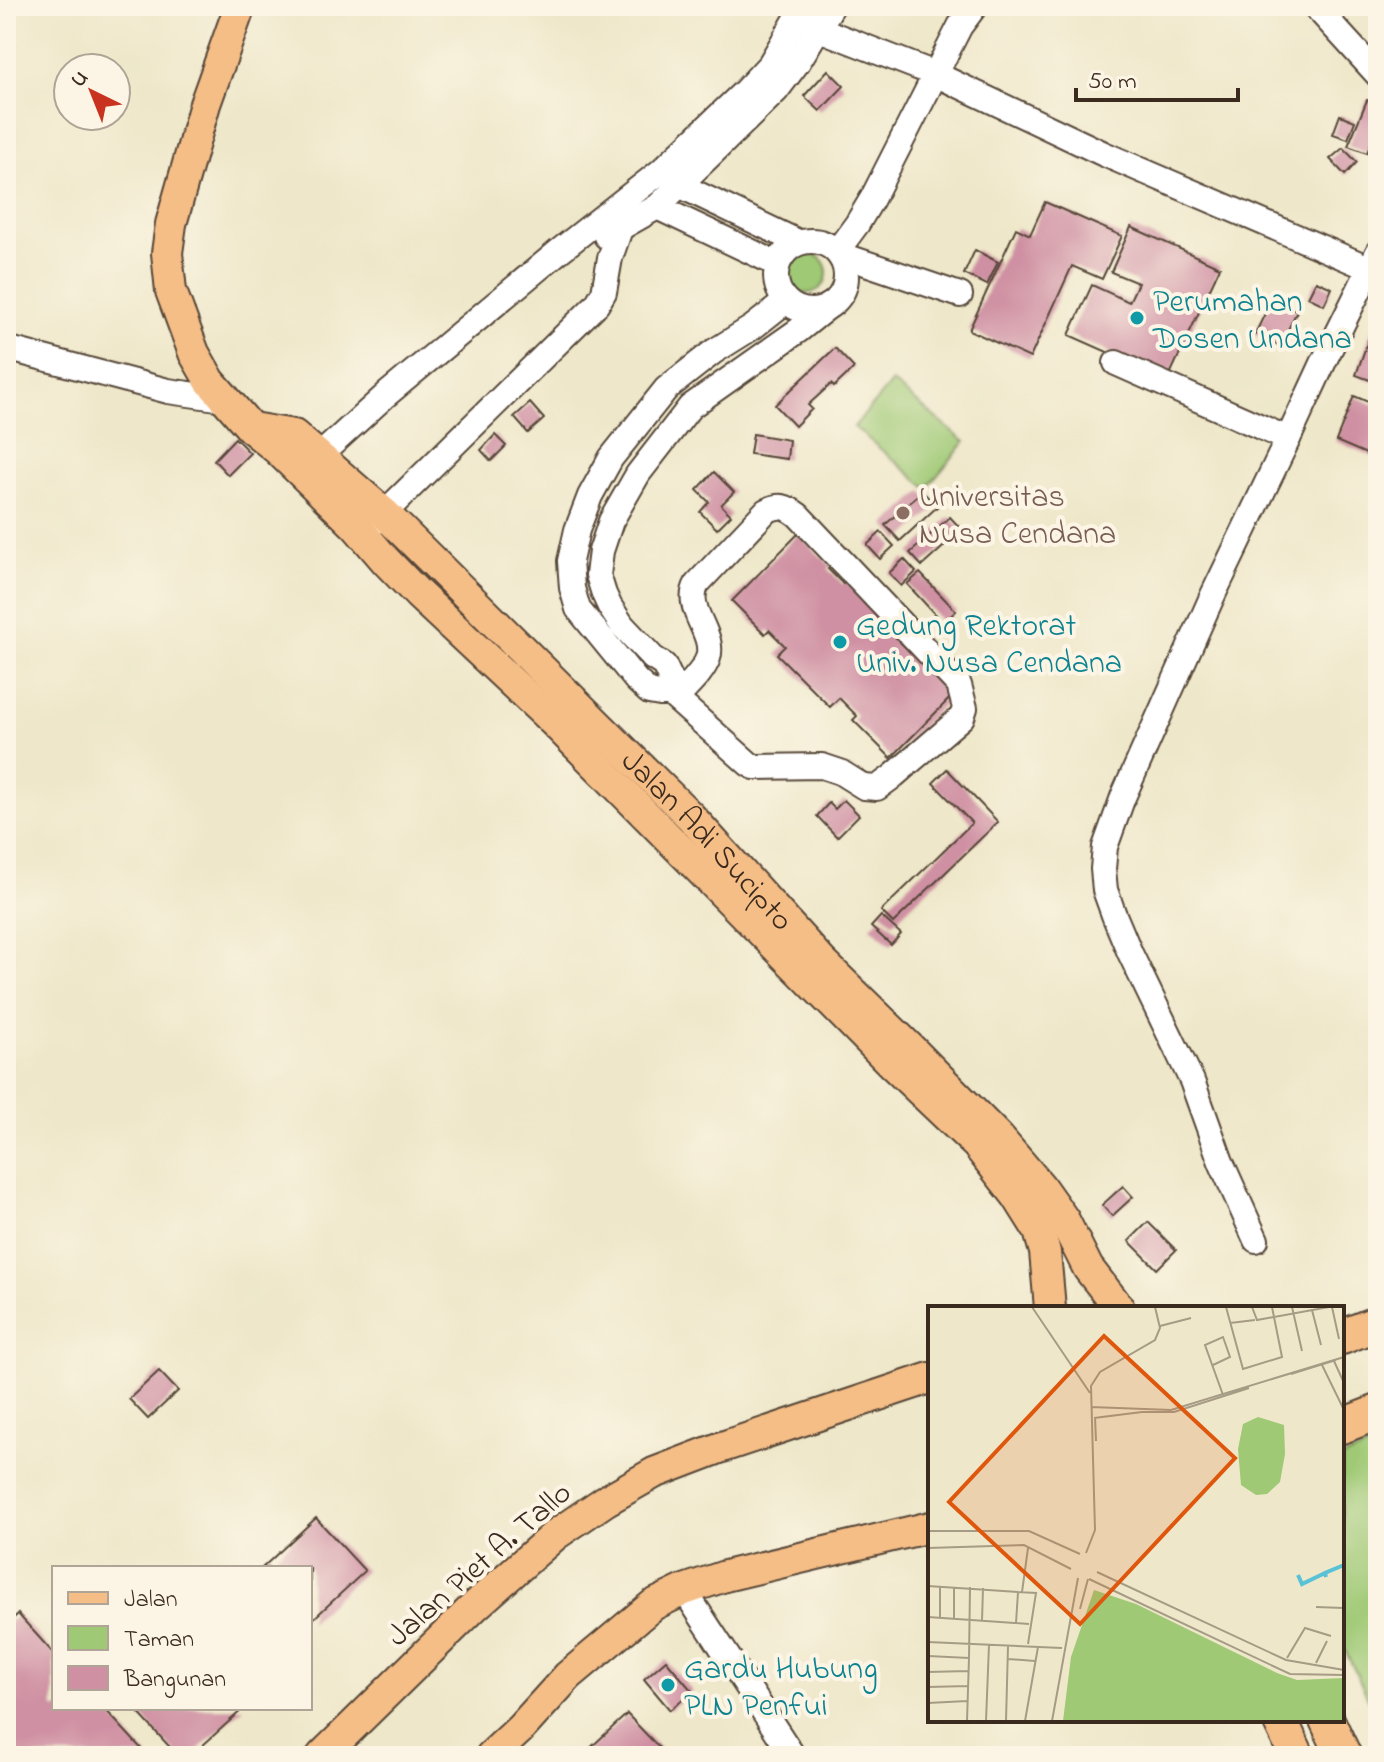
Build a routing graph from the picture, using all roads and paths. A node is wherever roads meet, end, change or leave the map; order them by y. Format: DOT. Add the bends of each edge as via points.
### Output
graph roads {
  1 [pos="240,6"];
  2 [pos="832,6"];
  3 [pos="975,6"];
  4 [pos="1315,6"];
  5 [pos="808,17"];
  6 [pos="935,74"];
  7 [pos="1378,75"];
  8 [pos="670,178"];
  9 [pos="657,207"];
  10 [pos="620,229"];
  11 [pos="798,242"];
  12 [pos="558,252"];
  13 [pos="838,252"];
  14 [pos="777,264"];
  15 [pos="1375,264"];
  16 [pos="960,295"];
  17 [pos="786,301"];
  18 [pos="830,305"];
  19 [pos="6,348"];
  20 [pos="713,352"];
  21 [pos="1116,363"];
  22 [pos="727,380"];
  23 [pos="224,399"];
  24 [pos="1288,439"];
  25 [pos="309,464"];
  26 [pos="373,524"];
  27 [pos="673,696"];
  28 [pos="1256,1240"];
  29 [pos="1050,1306"];
  30 [pos="1117,1306"];
  31 [pos="1378,1323"];
  32 [pos="1344,1336"];
  33 [pos="928,1379"];
  34 [pos="1378,1412"];
  35 [pos="1344,1425"];
  36 [pos="928,1527"];
  37 [pos="684,1590"];
  38 [pos="1281,1722"];
  39 [pos="1328,1722"];
  40 [pos="322,1756"];
  41 [pos="491,1756"];
  42 [pos="793,1756"];
  43 [pos="1297,1756"];
  44 [pos="1344,1756"];
  1 -- 23 [label="main road, Jalan Adi Sucipto" via="205,104 167,253 171,291 194,353"];
  2 -- 5 [label="street"];
  3 -- 6 [label="street"];
  4 -- 7 [label="street"];
  5 -- 6 [label="street"];
  5 -- 8 [label="street"];
  6 -- 13 [label="street" via="872,199"];
  6 -- 15 [label="street" via="1104,154"];
  8 -- 9 [label="street"];
  8 -- 11 [label="street"];
  8 -- 12 [label="street"];
  9 -- 10 [label="street"];
  9 -- 14 [label="street"];
  10 -- 12 [label="street" via="584,248"];
  10 -- 26 [label="street" via="597,304"];
  11 -- 13 [label="street" via="826,243"];
  11 -- 14 [label="street"];
  12 -- 25 [label="street"];
  13 -- 16 [label="street"];
  13 -- 18 [label="street" via="846,281"];
  14 -- 17 [label="street" via="778,290"];
  15 -- 24 [label="street"];
  17 -- 18 [label="street" via="815,311"];
  17 -- 20 [label="street"];
  18 -- 22 [label="street"];
  19 -- 23 [label="street" via="168,391"];
  20 -- 22 [label="street"];
  20 -- 27 [label="street" via="666,389 611,458 590,496 570,561 578,609 649,692"];
  21 -- 24 [label="street"];
  22 -- 27 [label="street" via="690,407 638,474 601,551 598,575 610,607 664,665"];
  23 -- 25 [label="main road, Jalan Adi Sucipto" via="250,427 294,435"];
  24 -- 28 [label="street" via="1123,797 1103,869 1114,915 1192,1081"];
  25 -- 26 [label="main road, Jalan Adi Sucipto"];
  26 -- 29 [label="main road, Jalan Adi Sucipto" via="418,594 553,721 977,1145 1039,1231"];
  26 -- 30 [label="main road, Jalan Adi Sucipto" via="690,816 822,962 999,1138 1064,1220 1088,1268"];
  27 -- 27 [label="street" via="754,767 822,766 870,788 904,767 962,717 965,708 959,685 798,515 777,505 697,584 693,596 710,655"];
  31 -- 32 [label="highway"];
  33 -- 40 [label="main road, Jalan Piet A. Tallo" via="722,1447 654,1473 605,1501 555,1535 474,1607"];
  34 -- 35 [label="highway"];
  36 -- 37 [label="main road"];
  37 -- 41 [label="main road" via="621,1630"];
  37 -- 42 [label="street"];
  38 -- 43 [label="highway"];
  39 -- 44 [label="highway"];
}
